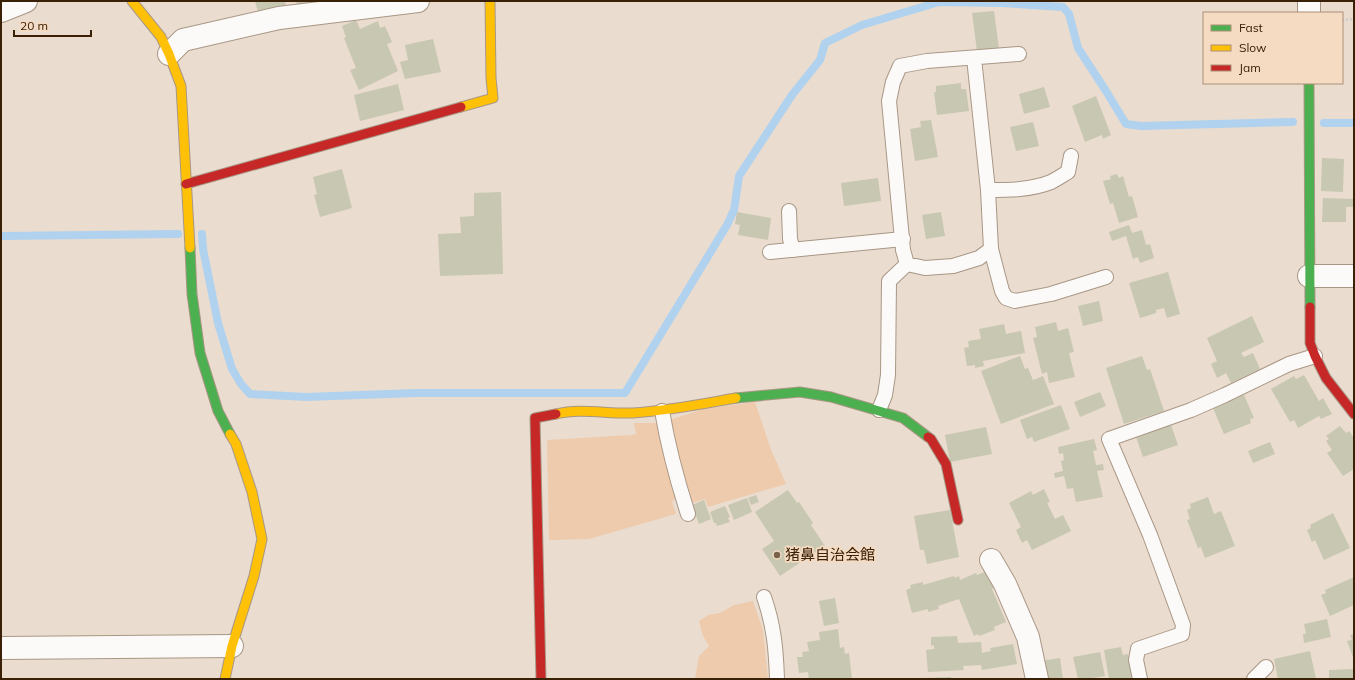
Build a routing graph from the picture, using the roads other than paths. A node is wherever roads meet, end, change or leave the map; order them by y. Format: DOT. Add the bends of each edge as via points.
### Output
graph roads {
  1 [pos="26,1"];
  2 [pos="132,1"];
  3 [pos="418,1"];
  4 [pos="490,1"];
  5 [pos="1309,1"];
  6 [pos="1,11"];
  7 [pos="1309,12"];
  8 [pos="169,54"];
  9 [pos="1019,54"];
  10 [pos="974,58"];
  11 [pos="1309,84"];
  12 [pos="1071,156"];
  13 [pos="186,184"];
  14 [pos="988,190"];
  15 [pos="789,211"];
  16 [pos="903,240"];
  17 [pos="991,249"];
  18 [pos="793,250"];
  19 [pos="770,252"];
  20 [pos="907,264"];
  21 [pos="1309,276"];
  22 [pos="1354,276"];
  23 [pos="1106,277"];
  24 [pos="1315,356"];
  25 [pos="878,410"];
  26 [pos="662,411"];
  27 [pos="1354,414"];
  28 [pos="688,514"];
  29 [pos="958,520"];
  30 [pos="991,560"];
  31 [pos="764,597"];
  32 [pos="232,646"];
  33 [pos="1,648"];
  34 [pos="1266,667"];
  35 [pos="225,679"];
  36 [pos="541,679"];
  37 [pos="777,679"];
  38 [pos="1037,679"];
  39 [pos="1140,679"];
  40 [pos="1254,679"];
  1 -- 6 [label="street"];
  2 -- 8 [label="street" via="161,37"];
  3 -- 8 [label="street" via="279,18 183,40"];
  4 -- 13 [label="street" via="493,98"];
  5 -- 7 [label="street"];
  8 -- 13 [label="street" via="181,86"];
  9 -- 10 [label="lane"];
  10 -- 14 [label="lane"];
  10 -- 16 [label="lane" via="927,61 900,66 892,82 889,101"];
  11 -- 21 [label="street"];
  12 -- 14 [label="lane" via="1068,172 1051,182 1018,190"];
  13 -- 32 [label="street" via="192,294 200,353 218,411 239,451 252,492 262,538 254,576"];
  14 -- 17 [label="lane"];
  15 -- 18 [label="lane"];
  16 -- 18 [label="lane"];
  16 -- 20 [label="lane"];
  17 -- 20 [label="lane" via="979,258 953,266 925,268"];
  17 -- 23 [label="lane" via="1002,291 1006,298 1015,301 1052,294"];
  18 -- 19 [label="lane"];
  20 -- 25 [label="lane" via="889,280 888,375 885,395"];
  21 -- 22 [label="street"];
  21 -- 24 [label="street" via="1310,343"];
  24 -- 27 [label="street" via="1326,378"];
  24 -- 39 [label="lane" via="1289,364 1191,410 1109,439 1150,535 1183,625 1182,634 1138,649 1136,660"];
  25 -- 26 [label="street" via="831,397 800,392 743,397"];
  25 -- 29 [label="street" via="903,418 931,439 946,464"];
  26 -- 28 [label="lane" via="666,437"];
  26 -- 36 [label="street" via="569,411 535,418"];
  30 -- 38 [label="street" via="1005,584 1028,636"];
  31 -- 37 [label="lane" via="771,618"];
  32 -- 33 [label="street"];
  32 -- 35 [label="street"];
  34 -- 40 [label="lane"];
}
